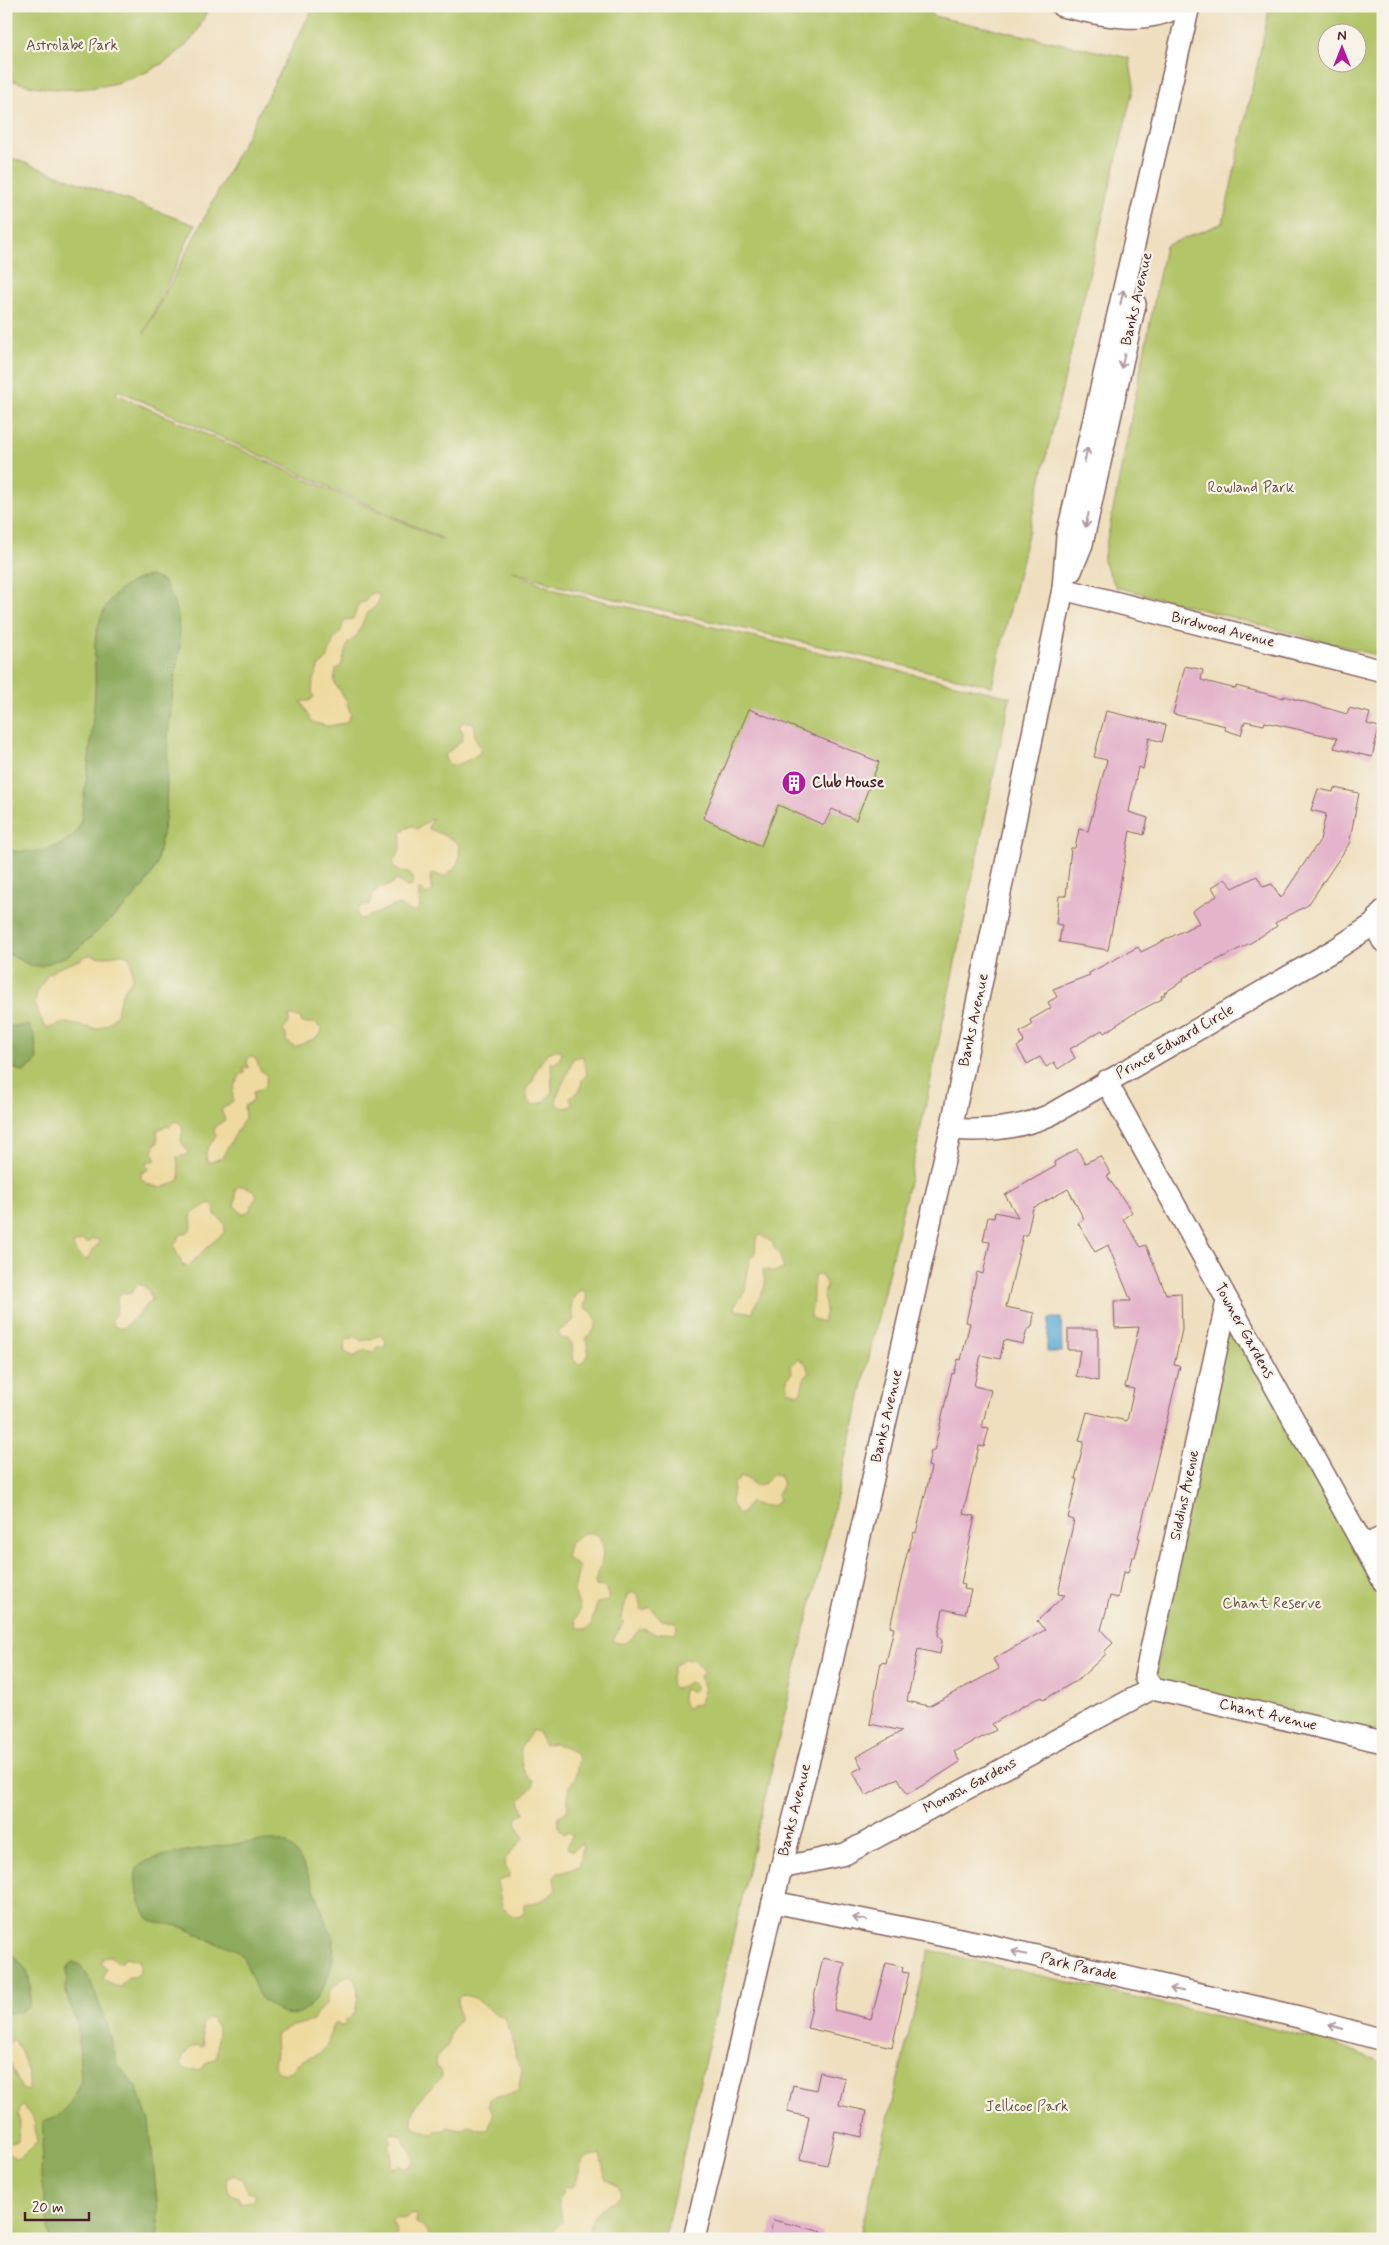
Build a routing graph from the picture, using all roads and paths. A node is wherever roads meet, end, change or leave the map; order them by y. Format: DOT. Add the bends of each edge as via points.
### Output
graph roads {
  1 [pos="1062,6"];
  2 [pos="1179,6"];
  3 [pos="1189,6"];
  4 [pos="1202,6"];
  5 [pos="1064,589"];
  6 [pos="1383,671"];
  7 [pos="1380,925"];
  8 [pos="1106,1081"];
  9 [pos="951,1128"];
  10 [pos="1227,1301"];
  11 [pos="1383,1537"];
  12 [pos="1364,1546"];
  13 [pos="1383,1581"];
  14 [pos="1153,1688"];
  15 [pos="1383,1742"];
  16 [pos="781,1868"];
  17 [pos="773,1902"];
  18 [pos="1383,2040"];
  19 [pos="694,2239"];
  1 -- 2 [label="street" via="1100,14 1152,16 1170,12"];
  5 -- 3 [label="street, Banks Avenue, one-way" via="1067,536"];
  4 -- 5 [label="street, Banks Avenue, one-way" via="1082,544"];
  5 -- 6 [label="street, Birdwood Avenue"];
  5 -- 9 [label="street, Banks Avenue"];
  7 -- 8 [label="street, Prince Edward Circle"];
  8 -- 9 [label="street, Prince Edward Circle" via="1050,1115 1028,1124 998,1129"];
  8 -- 10 [label="street, Towner Gardens"];
  9 -- 16 [label="street, Banks Avenue" via="818,1724"];
  10 -- 12 [label="street, Towner Gardens"];
  10 -- 14 [label="street, Siddins Avenue" via="1146,1677"];
  11 -- 12 [label="street"];
  12 -- 13 [label="street, Towner Gardens"];
  14 -- 15 [label="street, Chant Avenue"];
  14 -- 16 [label="street, Monash Gardens" via="845,1854"];
  16 -- 17 [label="street, Banks Avenue"];
  18 -- 17 [label="street, Park Parade, one-way" via="1299,2017 980,1943"];
  17 -- 19 [label="street, Banks Avenue"];
}
